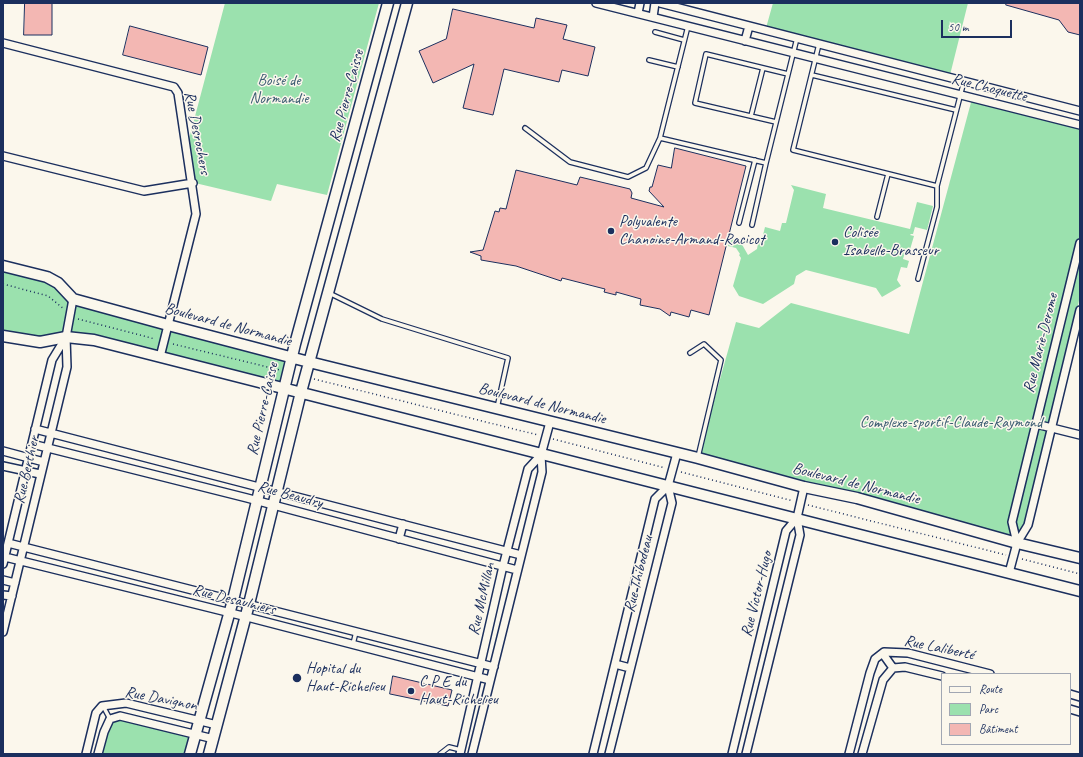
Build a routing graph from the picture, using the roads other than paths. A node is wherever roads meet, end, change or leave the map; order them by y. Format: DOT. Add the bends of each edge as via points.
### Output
graph roads {
  1 [pos="388,3"];
  2 [pos="407,3"];
  3 [pos="596,3"];
  4 [pos="640,3"];
  5 [pos="655,3"];
  6 [pos="660,3"];
  7 [pos="638,13"];
  8 [pos="653,17"];
  9 [pos="688,26"];
  10 [pos="749,26"];
  11 [pos="655,32"];
  12 [pos="797,38"];
  13 [pos="684,40"];
  14 [pos="745,41"];
  15 [pos="3,43"];
  16 [pos="819,43"];
  17 [pos="794,53"];
  18 [pos="816,59"];
  19 [pos="649,60"];
  20 [pos="894,64"];
  21 [pos="678,67"];
  22 [pos="764,68"];
  23 [pos="788,74"];
  24 [pos="812,74"];
  25 [pos="891,78"];
  26 [pos="964,81"];
  27 [pos="960,95"];
  28 [pos="956,110"];
  29 [pos="1080,111"];
  30 [pos="751,116"];
  31 [pos="776,122"];
  32 [pos="1080,125"];
  33 [pos="525,128"];
  34 [pos="353,130"];
  35 [pos="371,135"];
  36 [pos="660,138"];
  37 [pos="3,156"];
  38 [pos="755,160"];
  39 [pos="766,163"];
  40 [pos="888,174"];
  41 [pos="193,183"];
  42 [pos="937,186"];
  43 [pos="336,193"];
  44 [pos="353,199"];
  45 [pos="877,217"];
  46 [pos="739,223"];
  47 [pos="752,225"];
  48 [pos="1080,243"];
  49 [pos="320,250"];
  50 [pos="338,255"];
  51 [pos="3,266"];
  52 [pos="918,279"];
  53 [pos="310,288"];
  54 [pos="328,292"];
  55 [pos="73,299"];
  56 [pos="1080,310"];
  57 [pos="168,325"];
  58 [pos="3,336"];
  59 [pos="66,337"];
  60 [pos="690,353"];
  61 [pos="160,357"];
  62 [pos="291,357"];
  63 [pos="309,362"];
  64 [pos="284,388"];
  65 [pos="301,392"];
  66 [pos="497,408"];
  67 [pos="550,422"];
  68 [pos="1036,424"];
  69 [pos="1051,428"];
  70 [pos="35,429"];
  71 [pos="50,434"];
  72 [pos="1080,435"];
  73 [pos="32,444"];
  74 [pos="47,448"];
  75 [pos="3,451"];
  76 [pos="121,452"];
  77 [pos="677,453"];
  78 [pos="541,455"];
  79 [pos="29,458"];
  80 [pos="698,458"];
  81 [pos="44,462"];
  82 [pos="3,466"];
  83 [pos="118,466"];
  84 [pos="176,466"];
  85 [pos="25,471"];
  86 [pos="40,474"];
  87 [pos="173,479"];
  88 [pos="668,486"];
  89 [pos="804,486"];
  90 [pos="260,487"];
  91 [pos="277,491"];
  92 [pos="257,501"];
  93 [pos="273,505"];
  94 [pos="797,518"];
  95 [pos="403,524"];
  96 [pos="399,539"];
  97 [pos="8,543"];
  98 [pos="1017,543"];
  99 [pos="23,547"];
  100 [pos="507,551"];
  101 [pos="521,555"];
  102 [pos="1080,558"];
  103 [pos="4,561"];
  104 [pos="20,561"];
  105 [pos="503,566"];
  106 [pos="113,570"];
  107 [pos="517,570"];
  108 [pos="1009,573"];
  109 [pos="3,580"];
  110 [pos="15,583"];
  111 [pos="109,584"];
  112 [pos="1080,591"];
  113 [pos="3,595"];
  114 [pos="12,596"];
  115 [pos="232,600"];
  116 [pos="249,604"];
  117 [pos="229,614"];
  118 [pos="246,617"];
  119 [pos="3,632"];
  120 [pos="356,632"];
  121 [pos="353,644"];
  122 [pos="883,654"];
  123 [pos="481,663"];
  124 [pos="615,664"];
  125 [pos="494,666"];
  126 [pos="630,668"];
  127 [pos="893,668"];
  128 [pos="986,673"];
  129 [pos="941,676"];
  130 [pos="478,677"];
  131 [pos="490,680"];
  132 [pos="750,680"];
  133 [pos="763,683"];
  134 [pos="102,706"];
  135 [pos="110,719"];
  136 [pos="199,720"];
  137 [pos="218,725"];
  138 [pos="195,734"];
  139 [pos="214,739"];
  140 [pos="461,752"];
  141 [pos="472,753"];
  142 [pos="86,754"];
  143 [pos="98,754"];
  144 [pos="190,754"];
  145 [pos="209,754"];
  146 [pos="440,754"];
  147 [pos="593,754"];
  148 [pos="609,754"];
  149 [pos="732,754"];
  150 [pos="746,754"];
  151 [pos="849,754"];
  152 [pos="862,754"];
  1 -- 34 [label="street, Rue Pierre-Caisse"];
  2 -- 35 [label="street, Rue Pierre-Caisse"];
  3 -- 7 [label="street, Rue Choquette"];
  4 -- 7 [label="street"];
  5 -- 8 [label="street"];
  6 -- 10 [label="street, Rue Choquette"];
  7 -- 8 [label="street, Rue Choquette"];
  8 -- 9 [label="street, Rue Choquette"];
  9 -- 13 [label="lane"];
  9 -- 14 [label="street, Rue Choquette"];
  10 -- 12 [label="street, Rue Choquette"];
  10 -- 14 [label="street"];
  11 -- 13 [label="lane"];
  12 -- 16 [label="street, Rue Choquette"];
  12 -- 17 [label="lane"];
  13 -- 21 [label="lane"];
  14 -- 17 [label="street, Rue Choquette"];
  15 -- 41 [label="street, Rue Desrochers" via="174,87 178,93"];
  16 -- 18 [label="lane"];
  16 -- 20 [label="street, Rue Choquette"];
  17 -- 18 [label="street, Rue Choquette"];
  17 -- 23 [label="lane"];
  18 -- 24 [label="lane"];
  18 -- 25 [label="street, Rue Choquette"];
  19 -- 21 [label="lane"];
  20 -- 25 [label="street"];
  20 -- 26 [label="street, Rue Choquette"];
  21 -- 36 [label="lane"];
  22 -- 23 [label="lane"];
  22 -- 30 [label="lane"];
  22 -- 30 [label="lane" via="706,54 695,103"];
  23 -- 31 [label="lane"];
  24 -- 28 [label="lane"];
  24 -- 40 [label="lane" via="793,150"];
  25 -- 27 [label="street, Rue Choquette"];
  26 -- 27 [label="lane"];
  26 -- 29 [label="street, Rue Choquette"];
  27 -- 28 [label="lane"];
  27 -- 32 [label="street, Rue Choquette"];
  28 -- 42 [label="lane"];
  30 -- 31 [label="lane"];
  31 -- 39 [label="lane"];
  33 -- 36 [label="lane" via="570,162 628,177 646,168"];
  34 -- 35 [label="street"];
  34 -- 43 [label="street, Rue Pierre-Caisse"];
  35 -- 44 [label="street, Rue Pierre-Caisse"];
  36 -- 38 [label="lane"];
  37 -- 41 [label="street" via="144,191"];
  38 -- 39 [label="lane"];
  38 -- 46 [label="lane"];
  39 -- 47 [label="lane"];
  40 -- 42 [label="lane"];
  40 -- 45 [label="lane"];
  41 -- 57 [label="street, Rue Desrochers" via="196,214"];
  42 -- 52 [label="lane" via="937,207"];
  43 -- 44 [label="street"];
  43 -- 49 [label="street, Rue Pierre-Caisse"];
  44 -- 50 [label="street, Rue Pierre-Caisse"];
  48 -- 68 [label="street, Rue Marie-Derome"];
  49 -- 50 [label="street"];
  49 -- 53 [label="street, Rue Pierre-Caisse"];
  50 -- 54 [label="street, Rue Pierre-Caisse"];
  51 -- 55 [label="street" via="47,277 58,283"];
  53 -- 54 [label="street"];
  53 -- 62 [label="street, Rue Pierre-Caisse"];
  54 -- 63 [label="street, Rue Pierre-Caisse"];
  54 -- 66 [label="lane" via="382,319 508,358"];
  55 -- 57 [label="street, Boulevard de Normandie"];
  55 -- 59 [label="street, Rue Berthier"];
  56 -- 69 [label="street, Rue Marie-Derome"];
  57 -- 61 [label="street, Rue Desrochers"];
  57 -- 62 [label="street, Boulevard de Normandie"];
  58 -- 59 [label="street" via="40,342"];
  59 -- 61 [label="street" via="94,340"];
  59 -- 70 [label="street, Rue Berthier" via="52,360"];
  59 -- 71 [label="street, Rue Berthier" via="67,366"];
  60 -- 80 [label="lane" via="704,344 721,360"];
  61 -- 64 [label="street"];
  62 -- 63 [label="street, Boulevard de Normandie"];
  62 -- 64 [label="street, Rue Pierre-Caisse"];
  63 -- 65 [label="street, Rue Pierre-Caisse"];
  63 -- 66 [label="street, Boulevard de Normandie"];
  64 -- 65 [label="street"];
  64 -- 90 [label="street, Rue Pierre-Caisse"];
  65 -- 78 [label="street"];
  65 -- 91 [label="street, Rue Pierre-Caisse"];
  66 -- 67 [label="street, Boulevard de Normandie"];
  67 -- 77 [label="street, Boulevard de Normandie"];
  67 -- 78 [label="street, Rue McMillan"];
  68 -- 69 [label="street"];
  68 -- 98 [label="street, Rue Marie-Derome" via="1012,522"];
  69 -- 72 [label="street"];
  69 -- 98 [label="street, Rue Marie-Derome" via="1028,525"];
  70 -- 71 [label="street, Rue Beaudry"];
  70 -- 73 [label="street, Rue Berthier"];
  71 -- 74 [label="street, Rue Berthier"];
  71 -- 76 [label="street, Rue Beaudry"];
  73 -- 74 [label="street, Rue Beaudry"];
  73 -- 79 [label="street, Rue Berthier"];
  74 -- 81 [label="street, Rue Berthier"];
  74 -- 83 [label="street, Rue Beaudry"];
  75 -- 79 [label="street"];
  76 -- 83 [label="street"];
  76 -- 84 [label="street, Rue Beaudry"];
  77 -- 80 [label="street, Boulevard de Normandie"];
  77 -- 88 [label="street, Rue Thibodeau"];
  78 -- 88 [label="street"];
  78 -- 100 [label="street, Rue McMillan" via="528,469"];
  78 -- 101 [label="street, Rue McMillan" via="542,472"];
  79 -- 81 [label="street"];
  79 -- 85 [label="street, Rue Berthier"];
  80 -- 89 [label="street, Boulevard de Normandie"];
  81 -- 86 [label="street, Rue Berthier"];
  82 -- 85 [label="street"];
  83 -- 87 [label="street, Rue Beaudry"];
  84 -- 87 [label="street"];
  84 -- 90 [label="street, Rue Beaudry"];
  85 -- 86 [label="street"];
  85 -- 97 [label="street, Rue Berthier"];
  86 -- 99 [label="street, Rue Berthier"];
  87 -- 92 [label="street, Rue Beaudry"];
  88 -- 94 [label="street"];
  88 -- 124 [label="street, Rue Thibodeau" via="655,499"];
  88 -- 126 [label="street, Rue Thibodeau" via="672,503"];
  89 -- 94 [label="street, Rue Victor-Hugo"];
  89 -- 98 [label="street, Boulevard de Normandie" via="857,498"];
  90 -- 91 [label="street, Rue Beaudry"];
  90 -- 92 [label="street, Rue Pierre-Caisse"];
  91 -- 93 [label="street, Rue Pierre-Caisse"];
  91 -- 95 [label="street, Rue Beaudry"];
  92 -- 93 [label="street, Rue Beaudry"];
  92 -- 115 [label="street, Rue Pierre-Caisse"];
  93 -- 96 [label="street, Rue Beaudry"];
  93 -- 116 [label="street, Rue Pierre-Caisse"];
  94 -- 108 [label="street"];
  94 -- 132 [label="street, Rue Victor-Hugo" via="786,532"];
  94 -- 133 [label="street, Rue Victor-Hugo" via="800,535"];
  95 -- 96 [label="street"];
  95 -- 100 [label="street, Rue Beaudry"];
  96 -- 105 [label="street, Rue Beaudry"];
  97 -- 99 [label="street, Rue Desaulniers"];
  97 -- 103 [label="street, Rue Berthier"];
  98 -- 102 [label="street, Boulevard de Normandie"];
  98 -- 108 [label="street, Rue Marie-Derome"];
  99 -- 104 [label="street, Rue Berthier"];
  99 -- 106 [label="street, Rue Desaulniers"];
  100 -- 101 [label="street, Rue Beaudry"];
  100 -- 105 [label="street, Rue McMillan"];
  101 -- 107 [label="street, Rue McMillan"];
  103 -- 104 [label="street, Rue Desaulniers"];
  104 -- 110 [label="street, Rue Berthier"];
  104 -- 111 [label="street, Rue Desaulniers"];
  105 -- 107 [label="street, Rue Beaudry"];
  105 -- 123 [label="street, Rue McMillan"];
  106 -- 111 [label="street"];
  106 -- 115 [label="street, Rue Desaulniers"];
  107 -- 125 [label="street, Rue McMillan"];
  108 -- 112 [label="street"];
  109 -- 110 [label="street"];
  110 -- 114 [label="street, Rue Berthier"];
  111 -- 117 [label="street, Rue Desaulniers"];
  113 -- 114 [label="street"];
  114 -- 119 [label="street, Rue Berthier"];
  115 -- 116 [label="street, Rue Desaulniers"];
  115 -- 117 [label="street, Rue Pierre-Caisse"];
  116 -- 118 [label="street, Rue Pierre-Caisse"];
  116 -- 120 [label="street, Rue Desaulniers"];
  117 -- 118 [label="street, Rue Desaulniers"];
  117 -- 136 [label="street, Rue Pierre-Caisse"];
  118 -- 121 [label="street, Rue Desaulniers"];
  118 -- 137 [label="street, Rue Pierre-Caisse"];
  120 -- 121 [label="lane"];
  120 -- 123 [label="street, Rue Desaulniers"];
  121 -- 130 [label="street, Rue Desaulniers"];
  122 -- 127 [label="street, Rue Laliberté"];
  122 -- 128 [label="street, Rue Laliberté" via="908,653"];
  122 -- 151 [label="street, Rue Laliberté" via="875,659 870,673"];
  123 -- 125 [label="street, Rue Desaulniers"];
  123 -- 130 [label="street, Rue McMillan"];
  124 -- 126 [label="street"];
  124 -- 147 [label="street, Rue Thibodeau"];
  125 -- 131 [label="street, Rue McMillan"];
  126 -- 148 [label="street, Rue Thibodeau"];
  127 -- 129 [label="street, Rue Laliberté" via="905,667"];
  127 -- 152 [label="street, Rue Laliberté" via="882,680"];
  130 -- 131 [label="street, Rue Desaulniers"];
  130 -- 140 [label="street, Rue McMillan"];
  131 -- 141 [label="street, Rue McMillan"];
  132 -- 133 [label="street"];
  132 -- 149 [label="street, Rue Victor-Hugo"];
  133 -- 150 [label="street, Rue Victor-Hugo"];
  134 -- 135 [label="lane"];
  134 -- 136 [label="street, Rue Davignon" via="126,703"];
  134 -- 142 [label="street, Rue Davignon" via="96,713"];
  135 -- 138 [label="street, Rue Davignon" via="120,716"];
  135 -- 143 [label="street, Rue Davignon"];
  136 -- 137 [label="street, Rue Davignon"];
  136 -- 138 [label="street, Rue Pierre-Caisse"];
  137 -- 139 [label="street, Rue Pierre-Caisse"];
  138 -- 139 [label="street, Rue Davignon"];
  138 -- 144 [label="street, Rue Pierre-Caisse"];
  139 -- 145 [label="street, Rue Pierre-Caisse"];
  140 -- 141 [label="street"];
  140 -- 146 [label="lane" via="449,747"];
}
